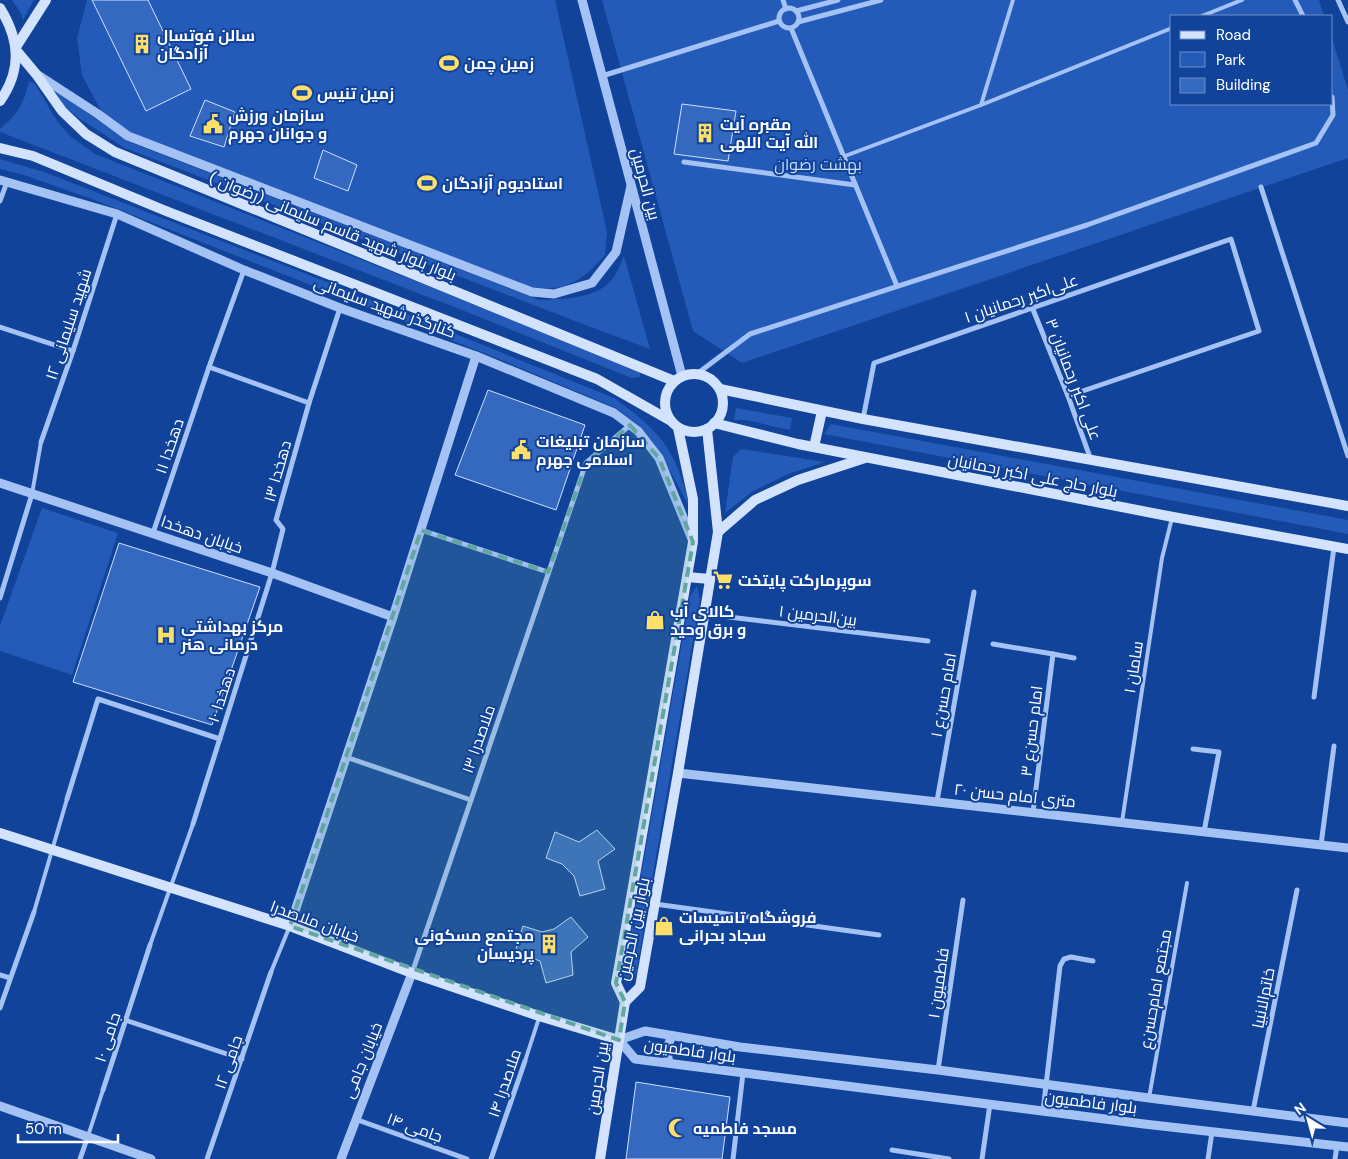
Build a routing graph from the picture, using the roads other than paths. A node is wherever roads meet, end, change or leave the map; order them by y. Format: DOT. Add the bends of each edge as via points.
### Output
graph roads {
  1 [pos="46,0"];
  2 [pos="582,0"];
  3 [pos="783,0"];
  4 [pos="838,0"];
  5 [pos="880,0"];
  6 [pos="1012,0"];
  7 [pos="1242,0"];
  8 [pos="1295,0"];
  9 [pos="1338,0"];
  10 [pos="0,8"];
  11 [pos="786,9"];
  12 [pos="796,11"];
  13 [pos="1204,15"];
  14 [pos="1302,15"];
  15 [pos="780,21"];
  16 [pos="798,22"];
  17 [pos="1348,22"];
  18 [pos="791,28"];
  19 [pos="1170,29"];
  20 [pos="16,48"];
  21 [pos="36,74"];
  22 [pos="602,76"];
  23 [pos="0,101"];
  24 [pos="981,105"];
  25 [pos="1332,105"];
  26 [pos="0,148"];
  27 [pos="845,156"];
  28 [pos="684,162"];
  29 [pos="4,181"];
  30 [pos="855,185"];
  31 [pos="631,186"];
  32 [pos="1261,187"];
  33 [pos="0,201"];
  34 [pos="117,214"];
  35 [pos="244,270"];
  36 [pos="897,286"];
  37 [pos="1032,307"];
  38 [pos="340,308"];
  39 [pos="0,327"];
  40 [pos="73,351"];
  41 [pos="476,356"];
  42 [pos="209,367"];
  43 [pos="698,374"];
  44 [pos="678,378"];
  45 [pos="720,389"];
  46 [pos="1068,396"];
  47 [pos="308,403"];
  48 [pos="822,411"];
  49 [pos="863,419"];
  50 [pos="674,424"];
  51 [pos="630,425"];
  52 [pos="711,426"];
  53 [pos="41,442"];
  54 [pos="814,447"];
  55 [pos="1348,456"];
  56 [pos="866,458"];
  57 [pos="1092,460"];
  58 [pos="0,483"];
  59 [pos="32,494"];
  60 [pos="1348,506"];
  61 [pos="1173,518"];
  62 [pos="421,530"];
  63 [pos="718,532"];
  64 [pos="153,534"];
  65 [pos="693,542"];
  66 [pos="1334,547"];
  67 [pos="1348,549"];
  68 [pos="548,572"];
  69 [pos="272,573"];
  70 [pos="687,577"];
  71 [pos="710,579"];
  72 [pos="974,592"];
  73 [pos="0,598"];
  74 [pos="705,614"];
  75 [pos="393,617"];
  76 [pos="928,641"];
  77 [pos="994,644"];
  78 [pos="1053,654"];
  79 [pos="1074,658"];
  80 [pos="1314,697"];
  81 [pos="220,739"];
  82 [pos="1334,746"];
  83 [pos="1192,749"];
  84 [pos="346,757"];
  85 [pos="678,773"];
  86 [pos="67,799"];
  87 [pos="471,800"];
  88 [pos="936,801"];
  89 [pos="1033,812"];
  90 [pos="1122,822"];
  91 [pos="193,824"];
  92 [pos="1204,832"];
  93 [pos="0,833"];
  94 [pos="1321,845"];
  95 [pos="1348,848"];
  96 [pos="52,850"];
  97 [pos="1186,883"];
  98 [pos="170,888"];
  99 [pos="1297,890"];
  100 [pos="962,900"];
  101 [pos="655,904"];
  102 [pos="34,912"];
  103 [pos="290,926"];
  104 [pos="879,935"];
  105 [pos="150,945"];
  106 [pos="1093,961"];
  107 [pos="271,972"];
  108 [pos="412,973"];
  109 [pos="0,975"];
  110 [pos="10,978"];
  111 [pos="625,1002"];
  112 [pos="0,1008"];
  113 [pos="540,1016"];
  114 [pos="125,1020"];
  115 [pos="672,1036"];
  116 [pos="619,1040"];
  117 [pos="242,1058"];
  118 [pos="525,1061"];
  119 [pos="669,1063"];
  120 [pos="938,1070"];
  121 [pos="743,1073"];
  122 [pos="1046,1084"];
  123 [pos="103,1090"];
  124 [pos="1149,1098"];
  125 [pos="990,1104"];
  126 [pos="0,1106"];
  127 [pos="1043,1111"];
  128 [pos="1253,1111"];
  129 [pos="355,1119"];
  130 [pos="1348,1123"];
  131 [pos="1212,1132"];
  132 [pos="88,1136"];
  133 [pos="1337,1146"];
  134 [pos="1348,1147"];
  135 [pos="892,1150"];
  136 [pos="80,1159"];
  137 [pos="151,1159"];
  138 [pos="207,1159"];
  139 [pos="341,1159"];
  140 [pos="467,1159"];
  141 [pos="491,1159"];
  142 [pos="600,1159"];
  143 [pos="733,1159"];
  144 [pos="949,1159"];
  145 [pos="982,1159"];
  146 [pos="1208,1159"];
  147 [pos="1335,1159"];
  1 -- 20 [label="main road"];
  2 -- 22 [label="street, بین الحرمین"];
  3 -- 11 [label="street"];
  4 -- 12 [label="street"];
  5 -- 16 [label="street"];
  6 -- 24 [label="lane"];
  7 -- 13 [label="lane"];
  8 -- 14 [label="street"];
  9 -- 17 [label="street"];
  10 -- 20 [label="main road" via="10,24"];
  11 -- 12 [label="street"];
  11 -- 15 [label="street" via="781,13"];
  12 -- 16 [label="street"];
  15 -- 18 [label="street" via="784,27"];
  15 -- 22 [label="street"];
  16 -- 18 [label="street"];
  18 -- 27 [label="street"];
  19 -- 24 [label="lane"];
  20 -- 21 [label="main road, بلوار بلوار شهید قاسم سلیمانی (رضوان )"];
  20 -- 23 [label="main road" via="14,73"];
  21 -- 31 [label="street" via="128,136 532,292 554,294 592,283 616,252"];
  21 -- 44 [label="main road, بلوار بلوار شهید قاسم سلیمانی (رضوان )" via="62,111 86,134 115,152"];
  22 -- 31 [label="street, بین الحرمین"];
  24 -- 27 [label="lane"];
  25 -- 36 [label="street" via="1333,115 1316,143 1087,225"];
  26 -- 50 [label="main road" via="33,156 597,379"];
  27 -- 30 [label="street"];
  28 -- 30 [label="street"];
  29 -- 33 [label="street"];
  29 -- 34 [label="street, کنارگذر شهید سلیمانی"];
  30 -- 36 [label="street"];
  31 -- 44 [label="street, بین الحرمین"];
  32 -- 55 [label="street"];
  34 -- 35 [label="street, کنارگذر شهید سلیمانی"];
  34 -- 40 [label="street, شهید سلیمانی ۱۲"];
  35 -- 38 [label="street, کنارگذر شهید سلیمانی"];
  35 -- 42 [label="street, دهخدا ۱۱"];
  36 -- 43 [label="street" via="750,334"];
  37 -- 46 [label="street, علی اکبر رحمانیان ۳"];
  37 -- 46 [label="street, علی‌اکبر رحمانیان ۱" via="1231,239 1259,331"];
  37 -- 49 [label="street, علی‌اکبر رحمانیان ۱" via="874,363"];
  38 -- 41 [label="street, کنارگذر شهید سلیمانی"];
  38 -- 47 [label="street"];
  39 -- 40 [label="street"];
  40 -- 53 [label="street, شهید سلیمانی ۱۲"];
  41 -- 51 [label="street, کنارگذر شهید سلیمانی" via="614,413"];
  41 -- 62 [label="street"];
  42 -- 47 [label="street"];
  42 -- 64 [label="street, دهخدا ۱۱"];
  43 -- 44 [label="main road"];
  43 -- 45 [label="main road" via="714,381"];
  44 -- 50 [label="main road" via="665,396 666,413"];
  45 -- 48 [label="main road, بلوار حاج علی اکبر رحمانیان"];
  45 -- 52 [label="main road" via="723,407"];
  46 -- 57 [label="street, علی اکبر رحمانیان ۳"];
  47 -- 69 [label="street, دهخدا ۱۳" via="276,520 283,529"];
  48 -- 49 [label="main road, بلوار حاج علی اکبر رحمانیان"];
  48 -- 54 [label="main road"];
  49 -- 57 [label="main road, بلوار حاج علی اکبر رحمانیان"];
  50 -- 52 [label="main road" via="697,432"];
  50 -- 65 [label="main road, بلوار بین الحرمین" via="694,499"];
  51 -- 65 [label="street, کنارگذر شهید سلیمانی" via="659,458"];
  51 -- 68 [label="street, ملاصدرا ۱۳" via="586,463"];
  52 -- 54 [label="main road, بلوار حاج علی اکبر رحمانیان"];
  52 -- 63 [label="main road, بلوار بین الحرمین"];
  53 -- 59 [label="lane"];
  54 -- 56 [label="main road, بلوار حاج علی اکبر رحمانیان"];
  56 -- 61 [label="main road, بلوار حاج علی اکبر رحمانیان"];
  56 -- 63 [label="main road" via="798,480 755,500"];
  57 -- 60 [label="main road, بلوار حاج علی اکبر رحمانیان"];
  58 -- 59 [label="street, خیابان دهخدا"];
  59 -- 64 [label="street, خیابان دهخدا"];
  59 -- 73 [label="street"];
  61 -- 66 [label="main road, بلوار حاج علی اکبر رحمانیان"];
  61 -- 90 [label="lane, سامان ۱" via="1162,558"];
  62 -- 68 [label="street"];
  62 -- 75 [label="street"];
  63 -- 71 [label="main road, بلوار بین الحرمین"];
  64 -- 69 [label="street, خیابان دهخدا"];
  65 -- 70 [label="main road, بلوار بین الحرمین"];
  66 -- 67 [label="main road, بلوار حاج علی اکبر رحمانیان"];
  66 -- 80 [label="street"];
  68 -- 87 [label="street, ملاصدرا ۱۳"];
  69 -- 75 [label="street, خیابان دهخدا"];
  69 -- 81 [label="street, دهخدا ۱۰"];
  70 -- 71 [label="main road"];
  70 -- 111 [label="main road, بلوار بین الحرمین" via="616,983"];
  71 -- 74 [label="main road, بلوار بین الحرمین"];
  72 -- 88 [label="street, امام حسن‌ع ۱"];
  74 -- 76 [label="street, بین‌الحرمین ۱"];
  74 -- 85 [label="main road, بلوار بین الحرمین"];
  75 -- 84 [label="street"];
  77 -- 78 [label="street"];
  78 -- 79 [label="street"];
  78 -- 89 [label="street, امام حسن‌ع ۳"];
  81 -- 86 [label="street" via="98,699"];
  81 -- 91 [label="street, دهخدا ۱۰"];
  82 -- 94 [label="street"];
  83 -- 92 [label="street" via="1219,752"];
  84 -- 87 [label="street"];
  84 -- 103 [label="street"];
  85 -- 88 [label="street, ۲۰ متری امام حسن"];
  85 -- 101 [label="main road, بلوار بین الحرمین"];
  86 -- 96 [label="lane"];
  87 -- 108 [label="street, ملاصدرا ۱۳"];
  88 -- 89 [label="street, ۲۰ متری امام حسن"];
  89 -- 90 [label="street, ۲۰ متری امام حسن"];
  90 -- 92 [label="street, ۲۰ متری امام حسن"];
  91 -- 98 [label="lane"];
  92 -- 94 [label="street, ۲۰ متری امام حسن"];
  93 -- 96 [label="main road, خیابان ملاصدرا"];
  94 -- 95 [label="street, ۲۰ متری امام حسن"];
  96 -- 98 [label="main road, خیابان ملاصدرا"];
  96 -- 102 [label="lane"];
  97 -- 124 [label="lane, مجتمع امام‌حسن‌ع"];
  98 -- 103 [label="main road, خیابان ملاصدرا"];
  98 -- 105 [label="lane"];
  99 -- 128 [label="street, خاتم‌الانبیا"];
  100 -- 120 [label="street, فاطمیون ۱"];
  101 -- 104 [label="street"];
  101 -- 111 [label="main road, بلوار بین الحرمین" via="640,987"];
  102 -- 110 [label="street"];
  103 -- 107 [label="lane"];
  103 -- 108 [label="main road, خیابان ملاصدرا"];
  105 -- 114 [label="street, جامی ۱۰"];
  106 -- 122 [label="street" via="1071,957 1064,959 1060,966"];
  107 -- 117 [label="street, جامی ۱۲"];
  108 -- 113 [label="main road, خیابان ملاصدرا"];
  108 -- 129 [label="street, خیابان جامی"];
  109 -- 110 [label="street"];
  110 -- 112 [label="street"];
  111 -- 116 [label="main road, بین الحرمین"];
  113 -- 116 [label="main road, خیابان ملاصدرا"];
  113 -- 118 [label="lane, ملاصدرا ۱۴"];
  114 -- 117 [label="street"];
  114 -- 123 [label="street, جامی ۱۰"];
  115 -- 116 [label="street, بلوار فاطمیون" via="645,1031"];
  115 -- 119 [label="street" via="667,1045"];
  115 -- 120 [label="street, بلوار فاطمیون"];
  116 -- 119 [label="street, بلوار فاطمیون" via="635,1059"];
  116 -- 142 [label="main road, بین الحرمین"];
  117 -- 138 [label="street, جامی ۱۲"];
  118 -- 141 [label="street, ملاصدرا ۱۴"];
  119 -- 121 [label="street, بلوار فاطمیون"];
  120 -- 122 [label="street, بلوار فاطمیون"];
  121 -- 125 [label="street, بلوار فاطمیون"];
  121 -- 143 [label="street"];
  122 -- 124 [label="street, بلوار فاطمیون"];
  122 -- 127 [label="street"];
  123 -- 132 [label="lane, جامی ۱۰"];
  124 -- 128 [label="street, بلوار فاطمیون"];
  125 -- 127 [label="street, بلوار فاطمیون"];
  125 -- 145 [label="street"];
  126 -- 132 [label="street"];
  127 -- 131 [label="street, بلوار فاطمیون"];
  128 -- 130 [label="street, بلوار فاطمیون"];
  129 -- 139 [label="street, خیابان جامی"];
  129 -- 140 [label="street, جامی ۱۴"];
  131 -- 133 [label="street, بلوار فاطمیون"];
  131 -- 146 [label="street"];
  132 -- 136 [label="street"];
  132 -- 137 [label="street"];
  133 -- 134 [label="street, بلوار فاطمیون"];
  133 -- 147 [label="street"];
  135 -- 144 [label="street"];
}
